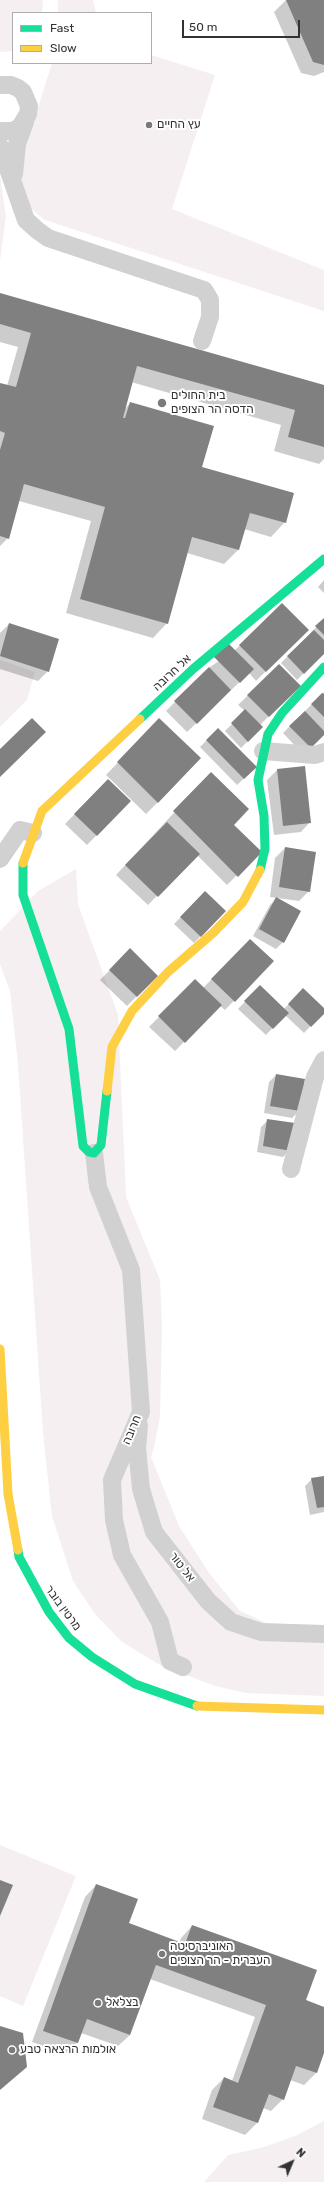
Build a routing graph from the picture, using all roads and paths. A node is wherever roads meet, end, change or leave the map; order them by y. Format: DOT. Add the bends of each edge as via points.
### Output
graph roads {
  1 [pos="0,85"];
  2 [pos="25,122"];
  3 [pos="0,131"];
  4 [pos="0,146"];
  5 [pos="14,189"];
  6 [pos="202,341"];
  7 [pos="324,559"];
  8 [pos="324,667"];
  9 [pos="263,751"];
  10 [pos="324,752"];
  11 [pos="34,833"];
  12 [pos="0,859"];
  13 [pos="324,1060"];
  14 [pos="94,1153"];
  15 [pos="291,1169"];
  16 [pos="0,1349"];
  17 [pos="141,1412"];
  18 [pos="324,1634"];
  19 [pos="183,1667"];
  20 [pos="324,1710"];
  1 -- 2 [label="street" via="11,85 23,92 29,106"];
  2 -- 3 [label="street" via="13,131"];
  2 -- 5 [label="street" via="14,161"];
  4 -- 5 [label="street"];
  5 -- 6 [label="street" via="26,220 48,238 204,290 210,300 210,317"];
  7 -- 11 [label="street, אל חרובה" via="193,669 42,811"];
  8 -- 9 [label="street" via="282,713 268,734"];
  9 -- 10 [label="street" via="315,755"];
  9 -- 14 [label="street" via="258,780 264,816 265,849 258,876 243,902 213,933 168,972 132,1011 112,1047 101,1145"];
  11 -- 12 [label="street" via="20,830"];
  11 -- 14 [label="street" via="22,864 23,895 68,1029 83,1146"];
  13 -- 15 [label="street" via="315,1077"];
  14 -- 17 [label="street, חרובה" via="98,1187 131,1270"];
  16 -- 20 [label="street, מרטין בובר" via="8,1494 19,1558 46,1606 69,1638 135,1684 195,1706"];
  17 -- 18 [label="street, אל טור" via="137,1448 140,1482 154,1532 208,1601 231,1622 261,1632"];
  17 -- 19 [label="street, חרובה" via="112,1480 114,1520 122,1555 160,1622 170,1661"];
}
